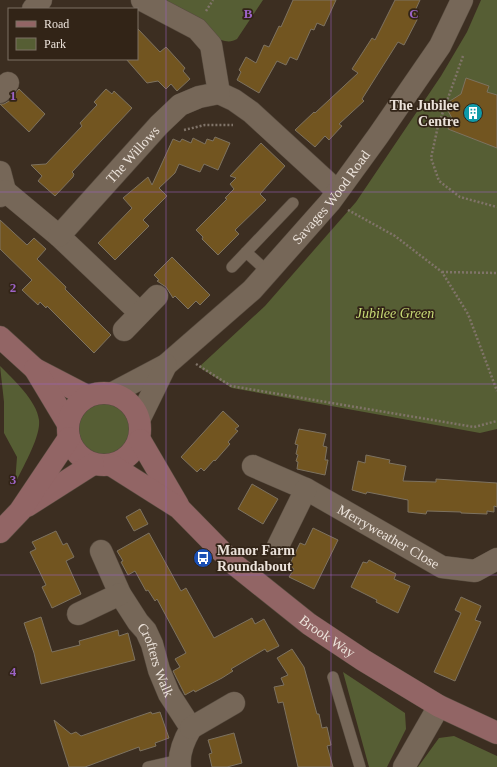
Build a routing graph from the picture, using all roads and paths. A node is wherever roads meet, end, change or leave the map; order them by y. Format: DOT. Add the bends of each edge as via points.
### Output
graph roads {
  1 [pos="42,0"];
  2 [pos="142,0"];
  3 [pos="462,0"];
  4 [pos="33,8"];
  5 [pos="463,56"];
  6 [pos="219,93"];
  7 [pos="159,125"];
  8 [pos="238,126"];
  9 [pos="2,186"];
  10 [pos="334,197"];
  11 [pos="293,203"];
  12 [pos="497,207"];
  13 [pos="59,236"];
  14 [pos="246,252"];
  15 [pos="232,267"];
  16 [pos="268,272"];
  17 [pos="442,272"];
  18 [pos="497,273"];
  19 [pos="157,296"];
  20 [pos="140,313"];
  21 [pos="124,330"];
  22 [pos="0,337"];
  23 [pos="173,359"];
  24 [pos="35,369"];
  25 [pos="497,391"];
  26 [pos="113,393"];
  27 [pos="87,396"];
  28 [pos="140,418"];
  29 [pos="497,421"];
  30 [pos="68,431"];
  31 [pos="140,440"];
  32 [pos="102,464"];
  33 [pos="253,466"];
  34 [pos="306,490"];
  35 [pos="179,508"];
  36 [pos="20,511"];
  37 [pos="0,532"];
  38 [pos="278,546"];
  39 [pos="101,551"];
  40 [pos="497,559"];
  41 [pos="120,594"];
  42 [pos="78,614"];
  43 [pos="333,677"];
  44 [pos="234,703"];
  45 [pos="439,706"];
  46 [pos="191,728"];
  47 [pos="497,733"];
  48 [pos="180,763"];
  49 [pos="148,767"];
  50 [pos="360,767"];
  51 [pos="404,767"];
  1 -- 4 [label="street"];
  2 -- 6 [label="street" via="196,29 211,45"];
  3 -- 10 [label="street, Savages Wood Road" via="440,46"];
  5 -- 12 [label="path" via="438,126 431,158 440,181 460,197"];
  6 -- 7 [label="street, The Willows" via="199,97 180,105"];
  6 -- 10 [label="street" via="251,112"];
  7 -- 8 [label="path" via="171,134 205,125"];
  7 -- 13 [label="street, The Willows"];
  9 -- 13 [label="street"];
  10 -- 16 [label="street, Savages Wood Road"];
  10 -- 17 [label="path" via="352,212 395,236"];
  11 -- 14 [label="lane"];
  13 -- 20 [label="street"];
  14 -- 15 [label="lane"];
  14 -- 16 [label="lane"];
  16 -- 23 [label="street, Savages Wood Road" via="252,290"];
  17 -- 18 [label="path"];
  17 -- 25 [label="path" via="468,314"];
  19 -- 20 [label="street"];
  20 -- 21 [label="street"];
  22 -- 24 [label="street"];
  23 -- 26 [label="street, Savages Wood Road"];
  23 -- 28 [label="street, Savages Wood Road"];
  23 -- 29 [label="path" via="209,373 231,386 474,427"];
  24 -- 27 [label="street"];
  24 -- 30 [label="street"];
  26 -- 27 [label="street" via="100,392"];
  26 -- 28 [label="street" via="134,406"];
  27 -- 30 [label="street" via="71,413"];
  28 -- 31 [label="street"];
  30 -- 32 [label="street" via="74,449 82,458"];
  30 -- 36 [label="street"];
  31 -- 32 [label="street" via="123,460"];
  31 -- 35 [label="street, Brook Way"];
  32 -- 35 [label="street, Brook Way"];
  32 -- 36 [label="street"];
  33 -- 34 [label="street, Merryweather Close"];
  34 -- 38 [label="street"];
  34 -- 40 [label="street, Merryweather Close" via="442,567 475,571"];
  35 -- 45 [label="street, Brook Way" via="234,564 309,624"];
  36 -- 37 [label="street"];
  39 -- 41 [label="street, Crofters Walk"];
  41 -- 42 [label="street"];
  41 -- 46 [label="street, Crofters Walk" via="146,631 169,694"];
  43 -- 50 [label="lane"];
  44 -- 46 [label="street"];
  45 -- 47 [label="street, Brook Way"];
  45 -- 51 [label="street"];
  46 -- 48 [label="street" via="184,739"];
  48 -- 49 [label="lane"];
}
